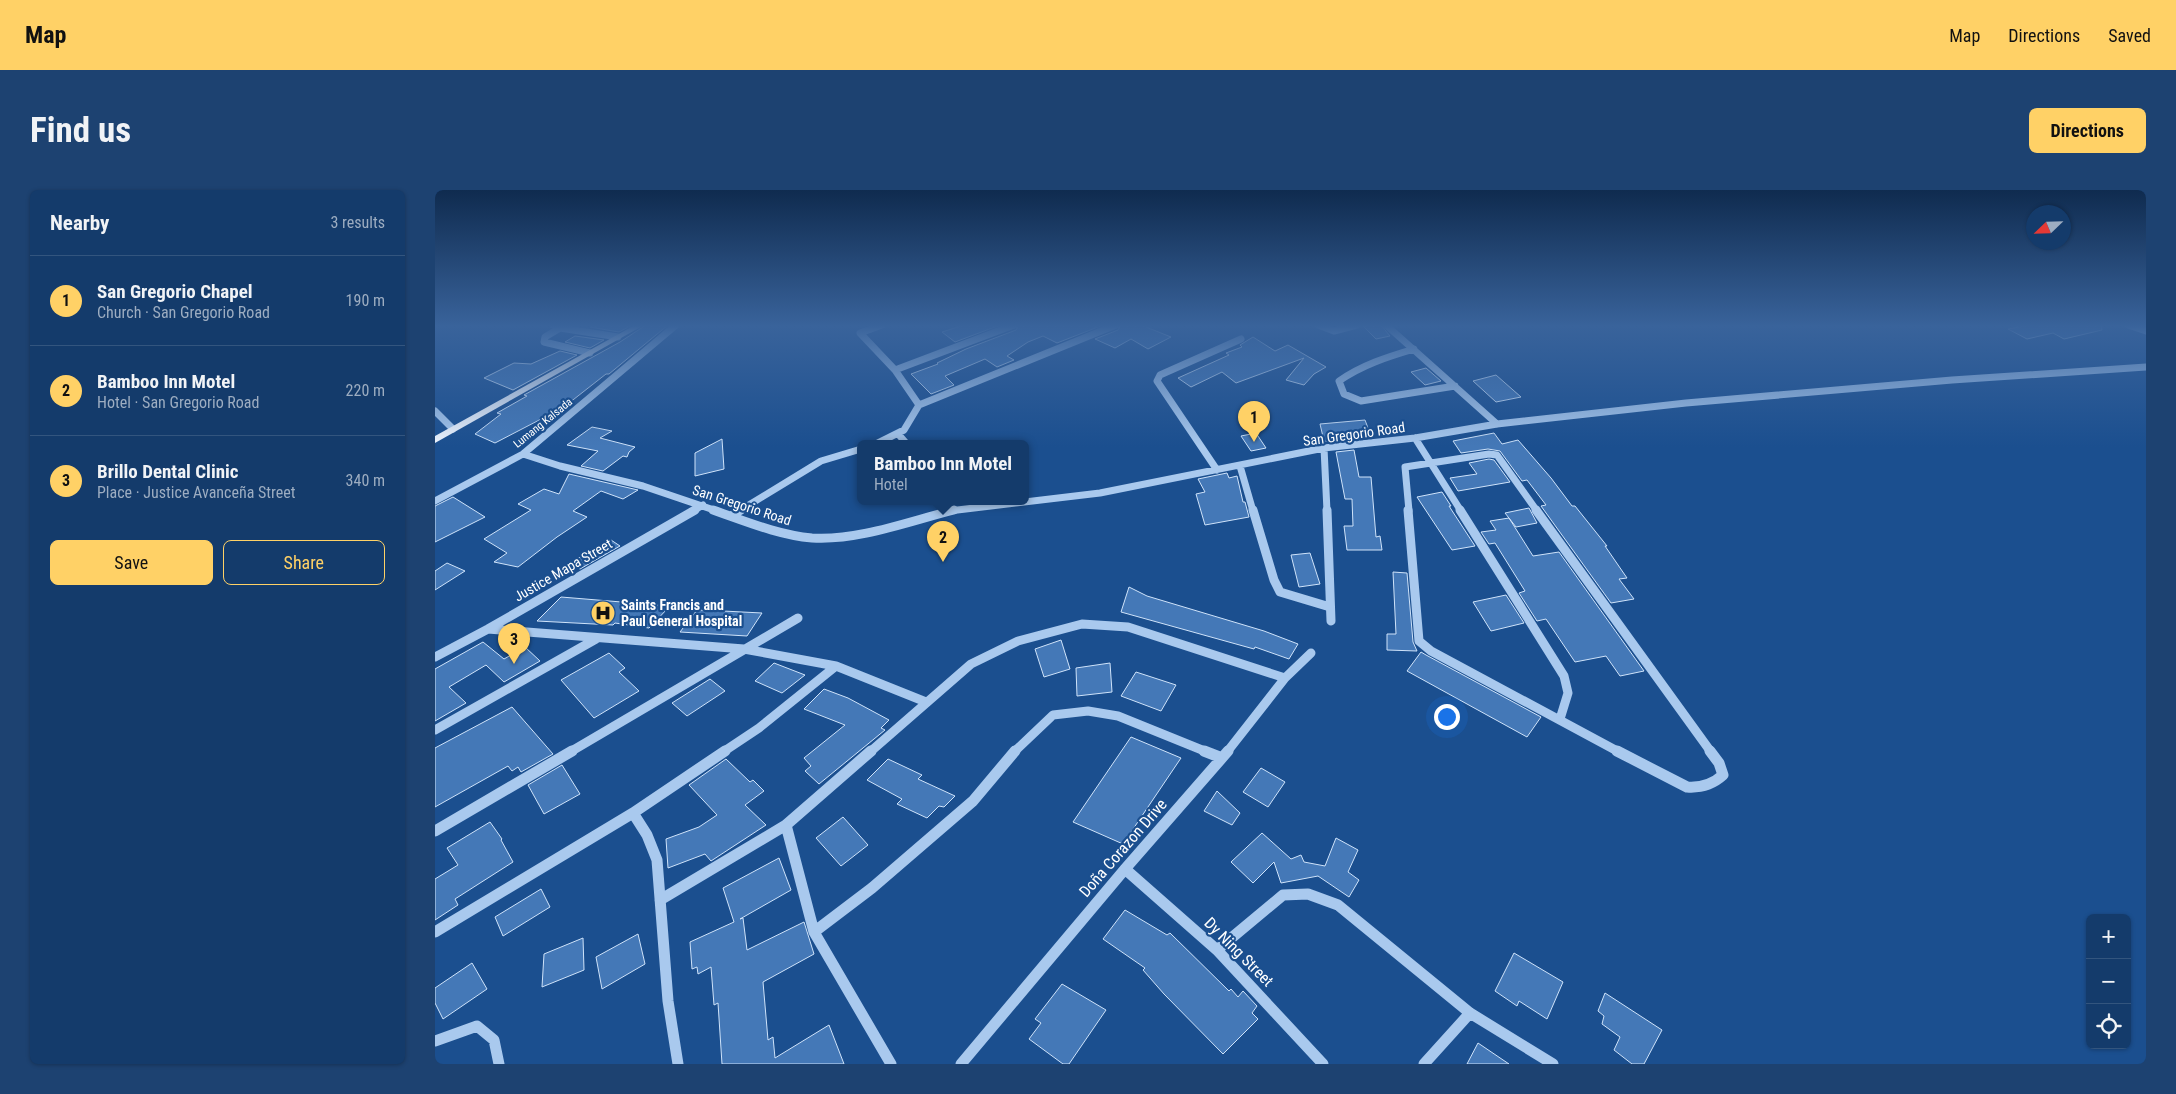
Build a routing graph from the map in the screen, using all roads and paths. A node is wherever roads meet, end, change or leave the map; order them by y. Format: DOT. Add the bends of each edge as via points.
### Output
graph roads {
  1 [pos="567,366"];
  2 [pos="628,366"];
  3 [pos="891,366"];
  4 [pos="906,366"];
  5 [pos="1016,366"];
  6 [pos="1179,366"];
  7 [pos="1364,366"];
  8 [pos="1433,366"];
  9 [pos="2146,367"];
  10 [pos="895,370"];
  11 [pos="1455,386"];
  12 [pos="919,405"];
  13 [pos="435,411"];
  14 [pos="1497,424"];
  15 [pos="453,429"];
  16 [pos="899,435"];
  17 [pos="1415,438"];
  18 [pos="435,440"];
  19 [pos="886,440"];
  20 [pos="904,440"];
  21 [pos="1324,448"];
  22 [pos="857,450"];
  23 [pos="523,454"];
  24 [pos="1430,462"];
  25 [pos="1240,466"];
  26 [pos="1217,470"];
  27 [pos="435,501"];
  28 [pos="1029,501"];
  29 [pos="703,505"];
  30 [pos="954,505"];
  31 [pos="997,505"];
  32 [pos="957,510"];
  33 [pos="731,516"];
  34 [pos="1330,607"];
  35 [pos="798,618"];
  36 [pos="1331,622"];
  37 [pos="488,629"];
  38 [pos="596,639"];
  39 [pos="744,649"];
  40 [pos="1311,653"];
  41 [pos="435,657"];
  42 [pos="836,666"];
  43 [pos="1285,678"];
  44 [pos="926,702"];
  45 [pos="1560,719"];
  46 [pos="435,730"];
  47 [pos="1222,758"];
  48 [pos="633,813"];
  49 [pos="786,825"];
  50 [pos="435,831"];
  51 [pos="1125,869"];
  52 [pos="660,900"];
  53 [pos="435,932"];
  54 [pos="814,932"];
  55 [pos="1217,950"];
  56 [pos="1470,1014"];
  57 [pos="435,1041"];
  58 [pos="499,1064"];
  59 [pos="678,1064"];
  60 [pos="891,1064"];
  61 [pos="961,1064"];
  62 [pos="1323,1064"];
  63 [pos="1424,1064"];
  64 [pos="1553,1064"];
  1 -- 15 [label="main road"];
  2 -- 23 [label="street, Lumang Kalsada"];
  3 -- 10 [label="street"];
  4 -- 10 [label="street"];
  5 -- 12 [label="street"];
  6 -- 26 [label="street" via="1160,374 1157,380"];
  7 -- 11 [label="street" via="1339,381 1344,394 1361,401"];
  8 -- 11 [label="street"];
  9 -- 14 [label="street, San Gregorio Road" via="1686,403"];
  10 -- 12 [label="street"];
  11 -- 14 [label="street"];
  12 -- 16 [label="street"];
  13 -- 15 [label="street"];
  14 -- 17 [label="street, San Gregorio Road"];
  15 -- 18 [label="main road"];
  16 -- 19 [label="street"];
  16 -- 20 [label="street"];
  17 -- 21 [label="street, San Gregorio Road"];
  17 -- 24 [label="street"];
  21 -- 25 [label="street, San Gregorio Road"];
  21 -- 34 [label="street"];
  22 -- 33 [label="street" via="821,461"];
  23 -- 27 [label="street, Lumang Kalsada"];
  23 -- 29 [label="street, San Gregorio Road"];
  24 -- 45 [label="street" via="1565,676 1568,692"];
  24 -- 45 [label="street" via="1405,467 1419,641 1431,651"];
  24 -- 45 [label="street" via="1497,455 1719,763 1723,775 1701,788 1687,787"];
  25 -- 26 [label="street, San Gregorio Road"];
  25 -- 34 [label="street" via="1280,592"];
  26 -- 28 [label="street, San Gregorio Road" via="1100,492"];
  29 -- 33 [label="street, San Gregorio Road"];
  29 -- 37 [label="street, Justice Mapa Street"];
  30 -- 32 [label="street"];
  31 -- 32 [label="street, San Gregorio Road"];
  32 -- 33 [label="street, San Gregorio Road" via="849,537 812,538 776,531"];
  34 -- 36 [label="street"];
  35 -- 39 [label="street"];
  37 -- 38 [label="street"];
  37 -- 41 [label="street, Justice Mapa Street"];
  38 -- 39 [label="street"];
  38 -- 46 [label="street"];
  39 -- 42 [label="street"];
  39 -- 50 [label="street"];
  40 -- 43 [label="street, Doña Corazon Drive"];
  42 -- 44 [label="street"];
  42 -- 48 [label="street" via="759,728"];
  43 -- 44 [label="street" via="1128,627 1082,624 1018,641 971,664"];
  43 -- 47 [label="street, Doña Corazon Drive"];
  44 -- 49 [label="street"];
  47 -- 51 [label="street, Doña Corazon Drive"];
  47 -- 54 [label="street" via="1118,716 1088,711 1053,715 1021,743 973,801 872,888"];
  48 -- 52 [label="street" via="657,860"];
  48 -- 53 [label="street"];
  49 -- 52 [label="street"];
  49 -- 54 [label="street"];
  51 -- 55 [label="street, Dy Ning Street"];
  51 -- 61 [label="street, Doña Corazon Drive"];
  52 -- 59 [label="street" via="668,1001"];
  54 -- 60 [label="street"];
  55 -- 56 [label="street" via="1283,895 1308,894 1338,905"];
  55 -- 62 [label="street, Dy Ning Street"];
  56 -- 63 [label="street"];
  56 -- 64 [label="street"];
  57 -- 58 [label="street" via="477,1026 494,1040"];
}
